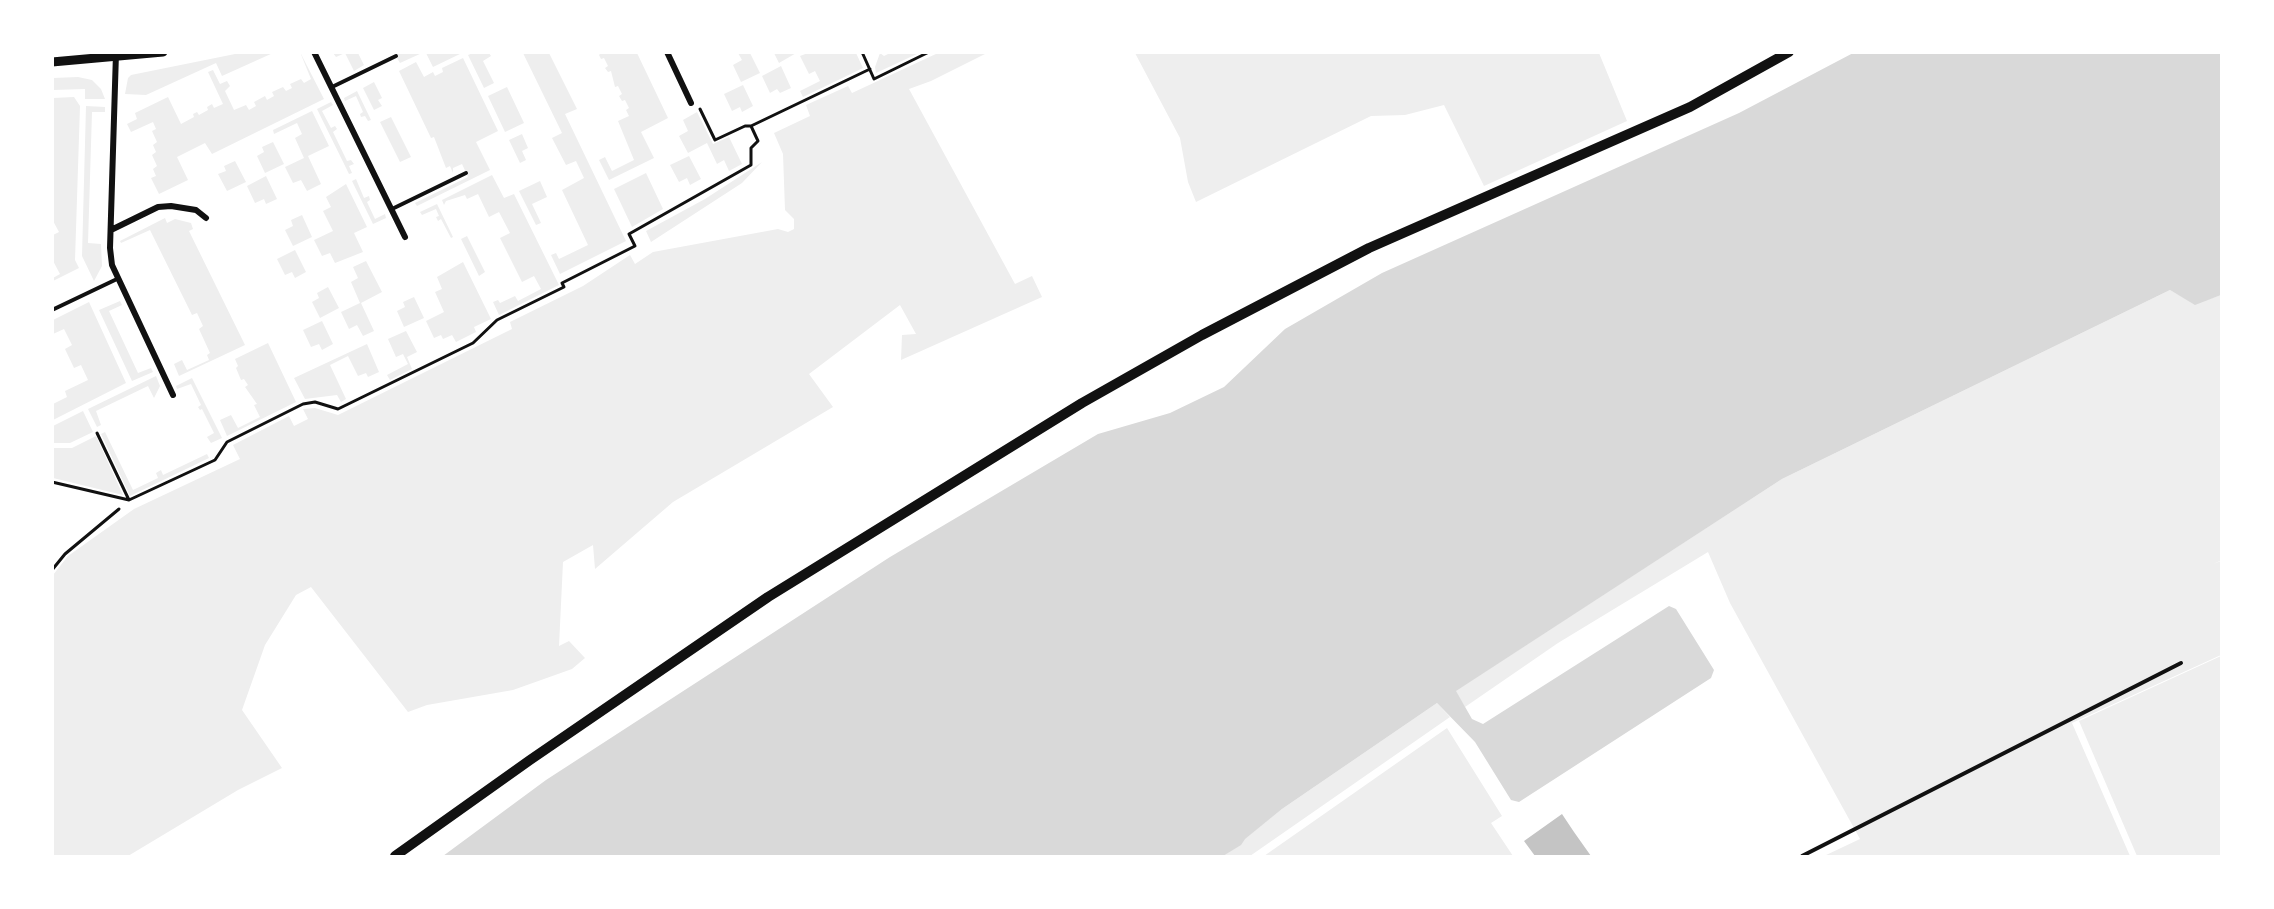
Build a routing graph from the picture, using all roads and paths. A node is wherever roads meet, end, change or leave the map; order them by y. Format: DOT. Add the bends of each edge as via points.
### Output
graph roads {
  1 [pos="163,52"];
  2 [pos="314,52"];
  3 [pos="667,52"];
  4 [pos="862,52"];
  5 [pos="929,52"];
  6 [pos="1789,52"];
  7 [pos="116,56"];
  8 [pos="396,56"];
  9 [pos="52,63"];
  10 [pos="870,69"];
  11 [pos="331,87"];
  12 [pos="691,103"];
  13 [pos="751,126"];
  14 [pos="466,173"];
  15 [pos="391,209"];
  16 [pos="206,218"];
  17 [pos="111,230"];
  18 [pos="405,237"];
  19 [pos="117,279"];
  20 [pos="52,310"];
  21 [pos="173,395"];
  22 [pos="97,433"];
  23 [pos="52,482"];
  24 [pos="129,500"];
  25 [pos="119,509"];
  26 [pos="52,570"];
  27 [pos="2181,663"];
  28 [pos="395,856"];
  29 [pos="1802,856"];
  1 -- 7 [label="street"];
  2 -- 11 [label="street"];
  3 -- 12 [label="street"];
  4 -- 10 [label="path"];
  5 -- 10 [label="path" via="874,79"];
  6 -- 28 [label="main road" via="1690,107 1369,248 1202,334 768,597"];
  7 -- 9 [label="street"];
  7 -- 17 [label="street"];
  8 -- 11 [label="lane"];
  10 -- 13 [label="path"];
  11 -- 15 [label="street"];
  12 -- 13 [label="path" via="699,105 715,140"];
  13 -- 24 [label="path" via="758,141 751,148 751,165 629,234 635,246 497,320 462,348 338,409 315,402 303,404 227,442 215,460"];
  14 -- 15 [label="lane"];
  15 -- 18 [label="street"];
  16 -- 17 [label="street" via="196,210 158,207"];
  17 -- 19 [label="street" via="110,248"];
  19 -- 20 [label="lane"];
  19 -- 21 [label="street"];
  22 -- 24 [label="path"];
  23 -- 24 [label="path"];
  25 -- 26 [label="path" via="65,554"];
  27 -- 29 [label="lane"];
}
